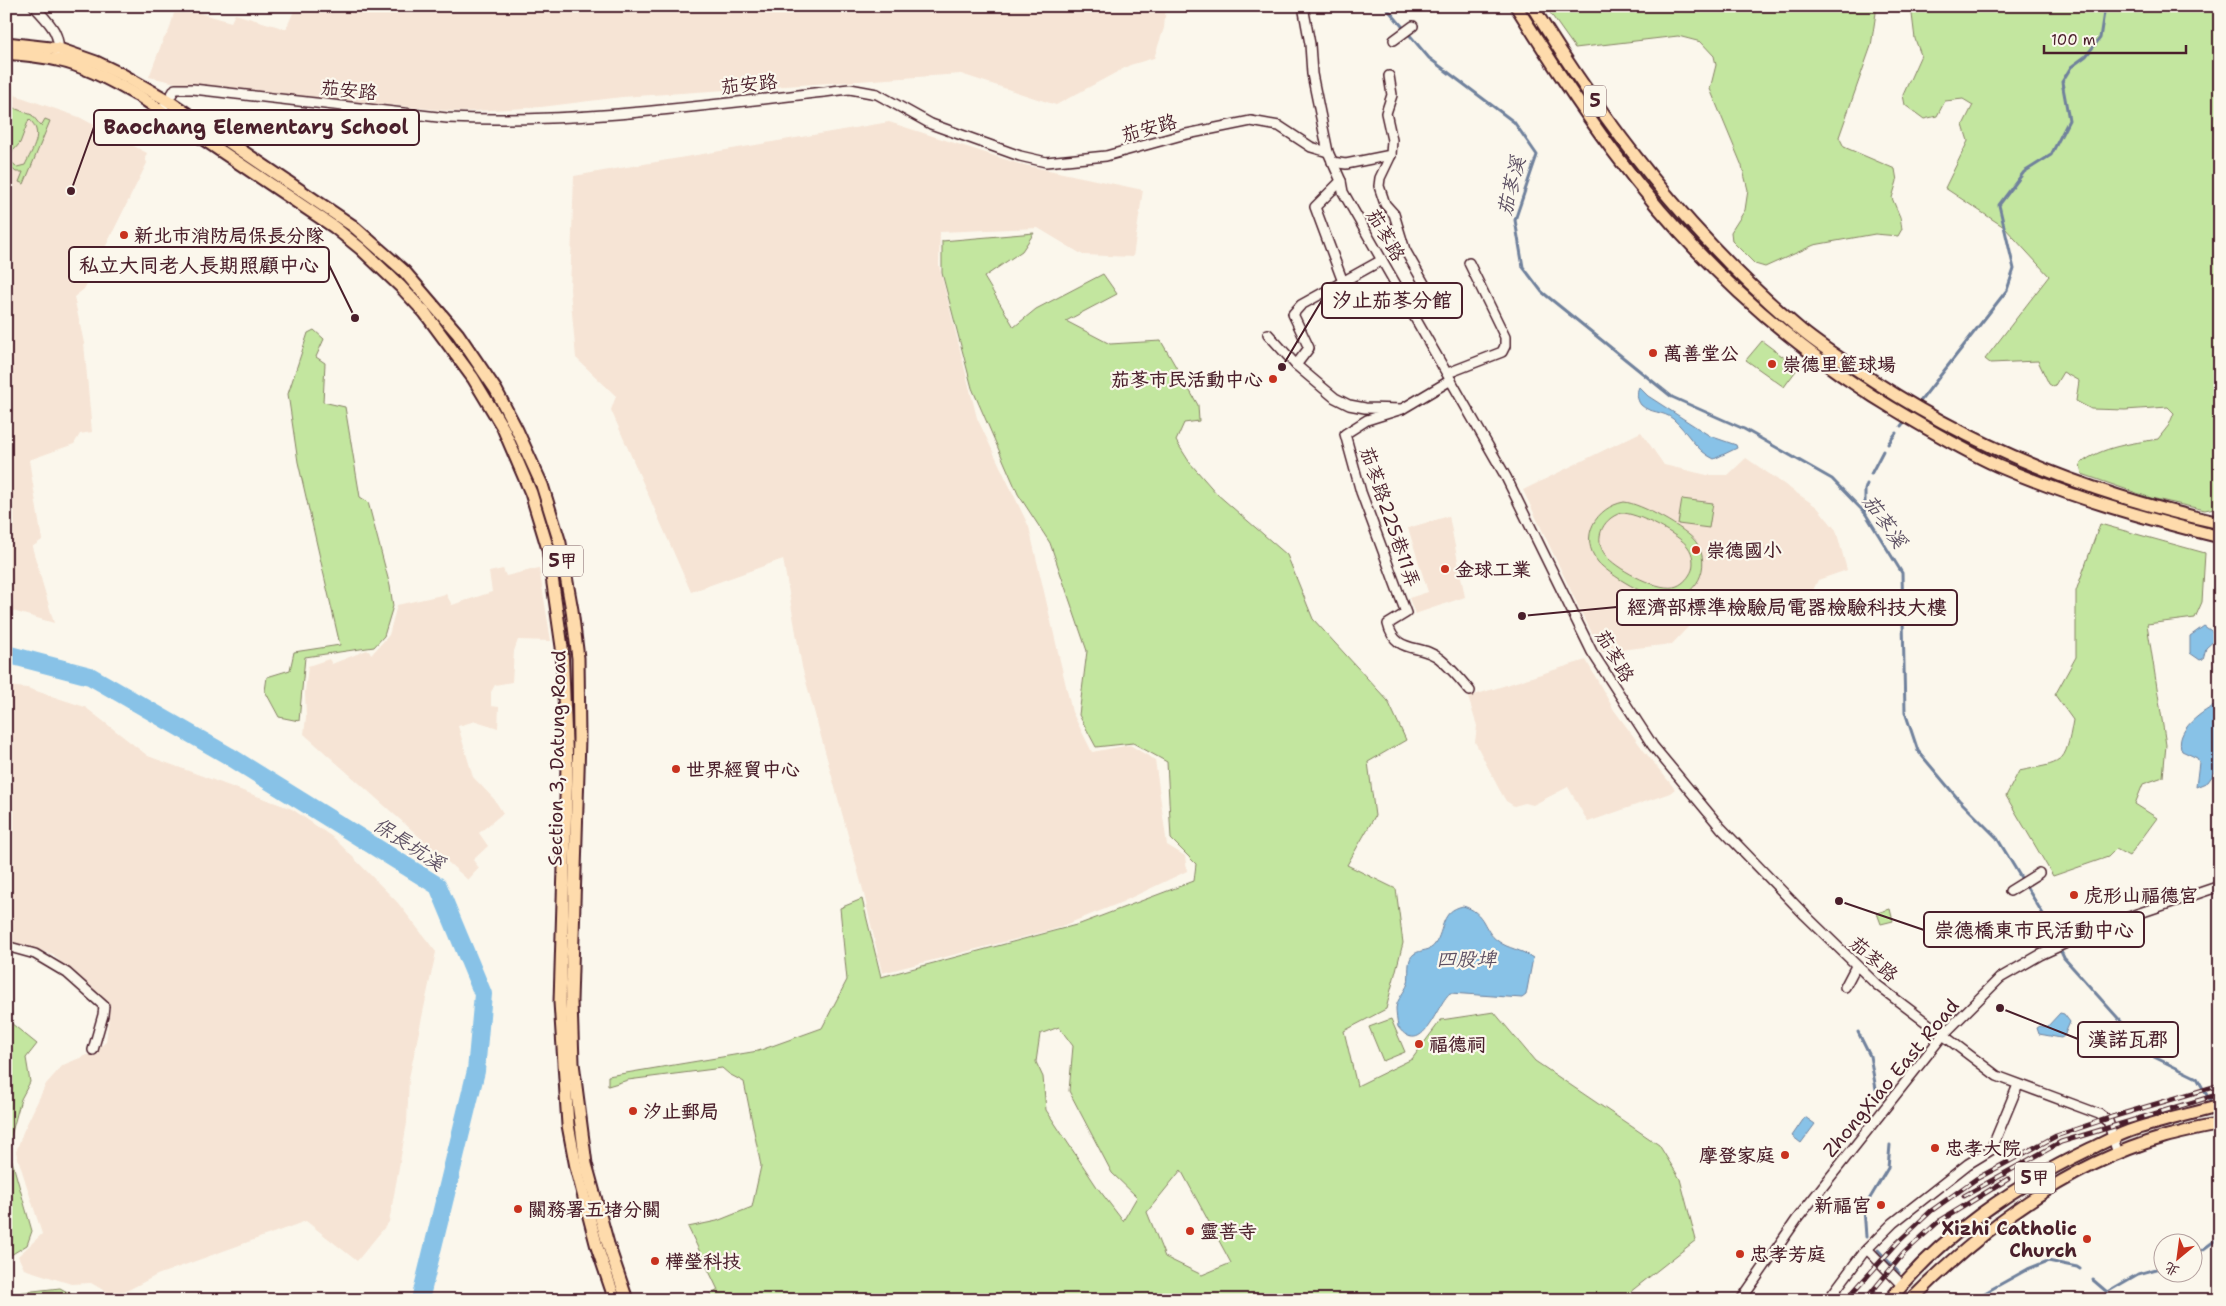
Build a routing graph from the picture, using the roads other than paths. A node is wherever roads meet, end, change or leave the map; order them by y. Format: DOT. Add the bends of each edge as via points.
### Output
graph roads {
  1 [pos="34,6"];
  2 [pos="1303,6"];
  3 [pos="1516,6"];
  4 [pos="1532,6"];
  5 [pos="1414,26"];
  6 [pos="1394,40"];
  7 [pos="6,43"];
  8 [pos="6,53"];
  9 [pos="58,54"];
  10 [pos="1388,76"];
  11 [pos="167,100"];
  12 [pos="161,112"];
  13 [pos="1328,152"];
  14 [pos="1391,155"];
  15 [pos="1332,162"];
  16 [pos="1341,181"];
  17 [pos="1382,260"];
  18 [pos="1469,264"];
  19 [pos="1344,282"];
  20 [pos="1426,287"];
  21 [pos="1268,334"];
  22 [pos="1296,366"];
  23 [pos="1450,377"];
  24 [pos="1402,409"];
  25 [pos="2220,523"];
  26 [pos="2220,537"];
  27 [pos="1470,691"];
  28 [pos="2038,873"];
  29 [pos="2220,886"];
  30 [pos="2010,891"];
  31 [pos="6,946"];
  32 [pos="1856,966"];
  33 [pos="1846,987"];
  34 [pos="1943,1035"];
  35 [pos="93,1050"];
  36 [pos="2018,1085"];
  37 [pos="2215,1107"];
  38 [pos="2218,1124"];
  39 [pos="2114,1138"];
  40 [pos="2118,1154"];
  41 [pos="1867,1249"];
  42 [pos="1902,1285"];
  43 [pos="615,1300"];
  44 [pos="626,1300"];
  45 [pos="1742,1300"];
  46 [pos="1828,1300"];
  47 [pos="1890,1300"];
  48 [pos="1911,1300"];
  1 -- 9 [label="street" via="56,31"];
  2 -- 13 [label="street, 茄苳路" via="1312,74"];
  3 -- 26 [label="main road, 5" via="1560,77 1613,152 1679,232 1733,287 1822,362 1874,398 1996,465 2132,514"];
  4 -- 25 [label="main road, 5" via="1562,56 1627,147 1712,248 1796,327 1881,387 2026,463 2132,501"];
  5 -- 6 [label="street"];
  7 -- 9 [label="main road, Section 3, Datung Road / 5甲"];
  8 -- 9 [label="main road, Section 3, Datung Road / 5甲"];
  9 -- 11 [label="main road, Section 3, Datung Road / 5甲" via="96,62"];
  9 -- 12 [label="main road, Section 3, Datung Road / 5甲" via="115,83"];
  10 -- 14 [label="street" via="1392,95 1386,113 1392,140"];
  11 -- 12 [label="street"];
  11 -- 13 [label="street, 茄安路" via="176,89 193,89 447,118 522,120 673,109 850,89 877,94 931,124 1046,162 1106,156 1182,135 1251,121 1279,126 1311,147"];
  11 -- 44 [label="main road, Section 3, Datung Road / 5甲" via="341,217 404,272 479,363 496,390 542,485 560,542 578,658 579,739 571,1001 573,1063 586,1164"];
  12 -- 43 [label="main road, Section 3, Datung Road / 5甲" via="334,227 400,286 425,313 474,378 503,428 532,493 548,549 562,647 567,766 560,1002 568,1125 597,1247"];
  13 -- 15 [label="street, 茄苳路"];
  14 -- 15 [label="street" via="1346,164"];
  14 -- 20 [label="street" via="1379,186 1394,214 1405,250"];
  15 -- 16 [label="street, 茄苳路"];
  16 -- 17 [label="street, 茄苳路" via="1343,192"];
  16 -- 19 [label="street" via="1315,208"];
  17 -- 19 [label="street"];
  17 -- 23 [label="street, 茄苳路"];
  18 -- 23 [label="street" via="1504,337 1505,346 1502,352"];
  19 -- 22 [label="street" via="1301,305 1293,314 1309,348"];
  21 -- 22 [label="street"];
  22 -- 24 [label="street" via="1348,405"];
  23 -- 24 [label="street"];
  23 -- 32 [label="street, 茄苳路" via="1506,477 1592,652 1653,746 1722,828"];
  24 -- 27 [label="street, 茄苳路225巷11弄" via="1367,420 1345,434 1361,492 1406,612 1388,624 1398,643 1439,657"];
  28 -- 30 [label="street"];
  29 -- 34 [label="street, ZhongXiao East Road" via="2134,915 2044,952 2000,978"];
  31 -- 35 [label="street" via="36,954 51,963 79,982 104,1006"];
  32 -- 33 [label="street"];
  32 -- 34 [label="street, 茄苳路"];
  34 -- 36 [label="street, 茄苳路" via="1997,1076"];
  34 -- 45 [label="street, ZhongXiao East Road" via="1797,1218"];
  36 -- 39 [label="street, 茄苳路" via="2099,1114 2108,1122"];
  36 -- 41 [label="street" via="1991,1150 1892,1223"];
  37 -- 39 [label="main road, 5甲" via="2134,1129"];
  38 -- 40 [label="main road, 5甲" via="2163,1137"];
  39 -- 40 [label="street, 茄苳路"];
  39 -- 42 [label="main road, 5甲" via="2056,1165 2001,1200 1964,1227"];
  40 -- 48 [label="main road, 5甲" via="2050,1187 1988,1229"];
  41 -- 42 [label="street"];
  41 -- 46 [label="street"];
  42 -- 47 [label="main road, 5甲"];
}
